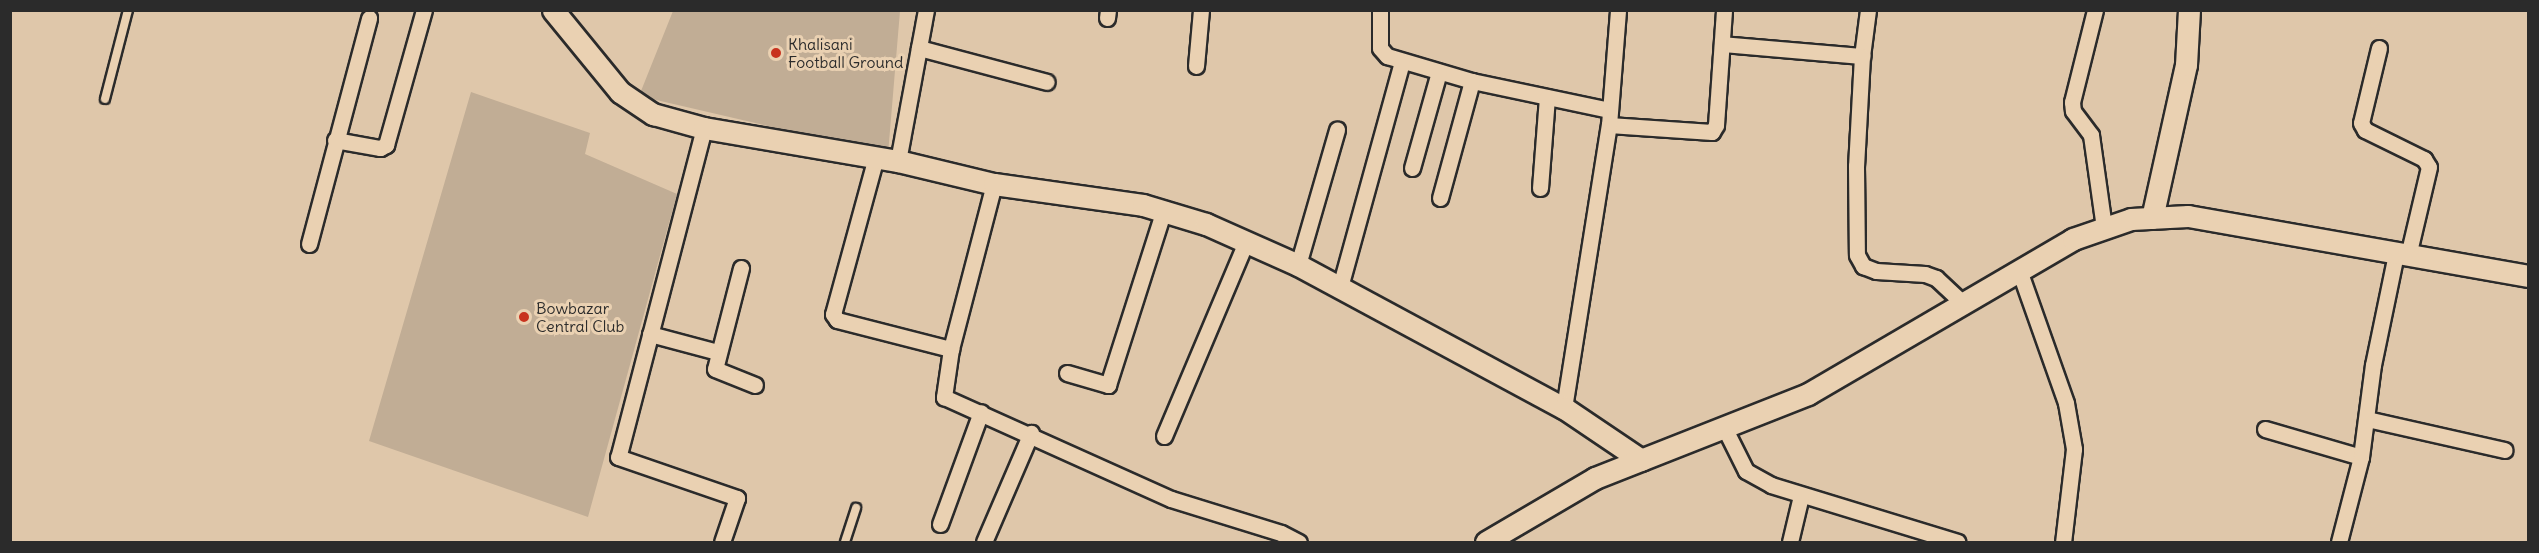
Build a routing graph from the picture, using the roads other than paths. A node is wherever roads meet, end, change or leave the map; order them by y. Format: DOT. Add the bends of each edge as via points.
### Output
graph roads {
  1 [pos="128,10"];
  2 [pos="424,10"];
  3 [pos="554,10"];
  4 [pos="926,10"];
  5 [pos="1201,10"];
  6 [pos="1380,10"];
  7 [pos="1618,10"];
  8 [pos="1724,10"];
  9 [pos="1868,10"];
  10 [pos="2095,10"];
  11 [pos="2189,10"];
  12 [pos="369,18"];
  13 [pos="1722,44"];
  14 [pos="920,48"];
  15 [pos="2379,48"];
  16 [pos="1862,56"];
  17 [pos="1402,62"];
  18 [pos="1196,66"];
  19 [pos="1439,72"];
  20 [pos="1472,81"];
  21 [pos="1047,82"];
  22 [pos="1547,98"];
  23 [pos="105,99"];
  24 [pos="1610,118"];
  25 [pos="704,128"];
  26 [pos="1337,130"];
  27 [pos="335,140"];
  28 [pos="876,157"];
  29 [pos="898,161"];
  30 [pos="1412,168"];
  31 [pos="994,184"];
  32 [pos="1540,188"];
  33 [pos="1440,198"];
  34 [pos="1164,210"];
  35 [pos="2152,218"];
  36 [pos="2104,227"];
  37 [pos="1246,242"];
  38 [pos="309,244"];
  39 [pos="2402,255"];
  40 [pos="1298,265"];
  41 [pos="741,268"];
  42 [pos="2019,270"];
  43 [pos="2529,276"];
  44 [pos="1340,288"];
  45 [pos="1964,304"];
  46 [pos="650,334"];
  47 [pos="951,349"];
  48 [pos="717,352"];
  49 [pos="1067,373"];
  50 [pos="756,385"];
  51 [pos="1564,408"];
  52 [pos="981,412"];
  53 [pos="2367,419"];
  54 [pos="1724,427"];
  55 [pos="2265,429"];
  56 [pos="1031,433"];
  57 [pos="1164,436"];
  58 [pos="2505,450"];
  59 [pos="2361,458"];
  60 [pos="1641,460"];
  61 [pos="1801,496"];
  62 [pos="856,508"];
  63 [pos="940,524"];
  64 [pos="722,543"];
  65 [pos="845,543"];
  66 [pos="984,543"];
  67 [pos="1299,543"];
  68 [pos="1486,543"];
  69 [pos="1790,543"];
  70 [pos="1957,543"];
  71 [pos="2063,543"];
  72 [pos="2339,543"];
  1 -- 23 [label="lane"];
  2 -- 27 [label="street" via="386,145 380,148"];
  3 -- 25 [label="street" via="620,92 637,106"];
  4 -- 14 [label="street"];
  5 -- 18 [label="street"];
  6 -- 17 [label="street" via="1380,48"];
  7 -- 24 [label="street"];
  8 -- 13 [label="street"];
  9 -- 16 [label="street"];
  10 -- 36 [label="street" via="2072,102 2073,111 2091,135"];
  11 -- 35 [label="street" via="2186,65"];
  12 -- 27 [label="street"];
  13 -- 16 [label="street"];
  13 -- 24 [label="street" via="1716,125 1712,132"];
  14 -- 21 [label="street"];
  14 -- 29 [label="street"];
  15 -- 39 [label="street" via="2361,123 2365,130 2415,153 2429,167"];
  16 -- 45 [label="street" via="1857,255 1863,266 1876,271 1936,278"];
  17 -- 19 [label="street"];
  17 -- 44 [label="street"];
  19 -- 20 [label="street"];
  19 -- 30 [label="street"];
  20 -- 22 [label="street"];
  20 -- 33 [label="street"];
  22 -- 24 [label="street"];
  22 -- 32 [label="street"];
  24 -- 51 [label="street"];
  25 -- 28 [label="street"];
  25 -- 46 [label="street"];
  26 -- 40 [label="street"];
  27 -- 38 [label="street"];
  28 -- 29 [label="street"];
  28 -- 47 [label="street" via="833,314 837,320"];
  29 -- 31 [label="street"];
  31 -- 34 [label="street"];
  31 -- 47 [label="street"];
  34 -- 37 [label="street"];
  34 -- 49 [label="street" via="1108,385 1103,387"];
  35 -- 36 [label="street"];
  35 -- 39 [label="street" via="2188,216"];
  36 -- 42 [label="street"];
  37 -- 40 [label="street"];
  37 -- 57 [label="street"];
  39 -- 43 [label="street"];
  39 -- 53 [label="street" via="2373,365"];
  40 -- 44 [label="street"];
  41 -- 48 [label="street"];
  42 -- 45 [label="street"];
  42 -- 71 [label="street" via="2066,403 2074,448"];
  44 -- 51 [label="street"];
  45 -- 54 [label="street" via="1808,394"];
  46 -- 48 [label="street"];
  46 -- 64 [label="street" via="618,457 736,498"];
  47 -- 52 [label="street" via="944,396"];
  48 -- 50 [label="street" via="718,373"];
  51 -- 60 [label="street"];
  52 -- 56 [label="street"];
  52 -- 63 [label="street"];
  53 -- 58 [label="street"];
  53 -- 59 [label="street"];
  54 -- 60 [label="street"];
  54 -- 61 [label="street" via="1746,471"];
  55 -- 59 [label="street"];
  56 -- 66 [label="street"];
  56 -- 67 [label="street" via="1171,499 1281,533"];
  59 -- 72 [label="street"];
  60 -- 68 [label="street" via="1595,478"];
  61 -- 69 [label="street"];
  61 -- 70 [label="street"];
  62 -- 65 [label="lane"];
}
